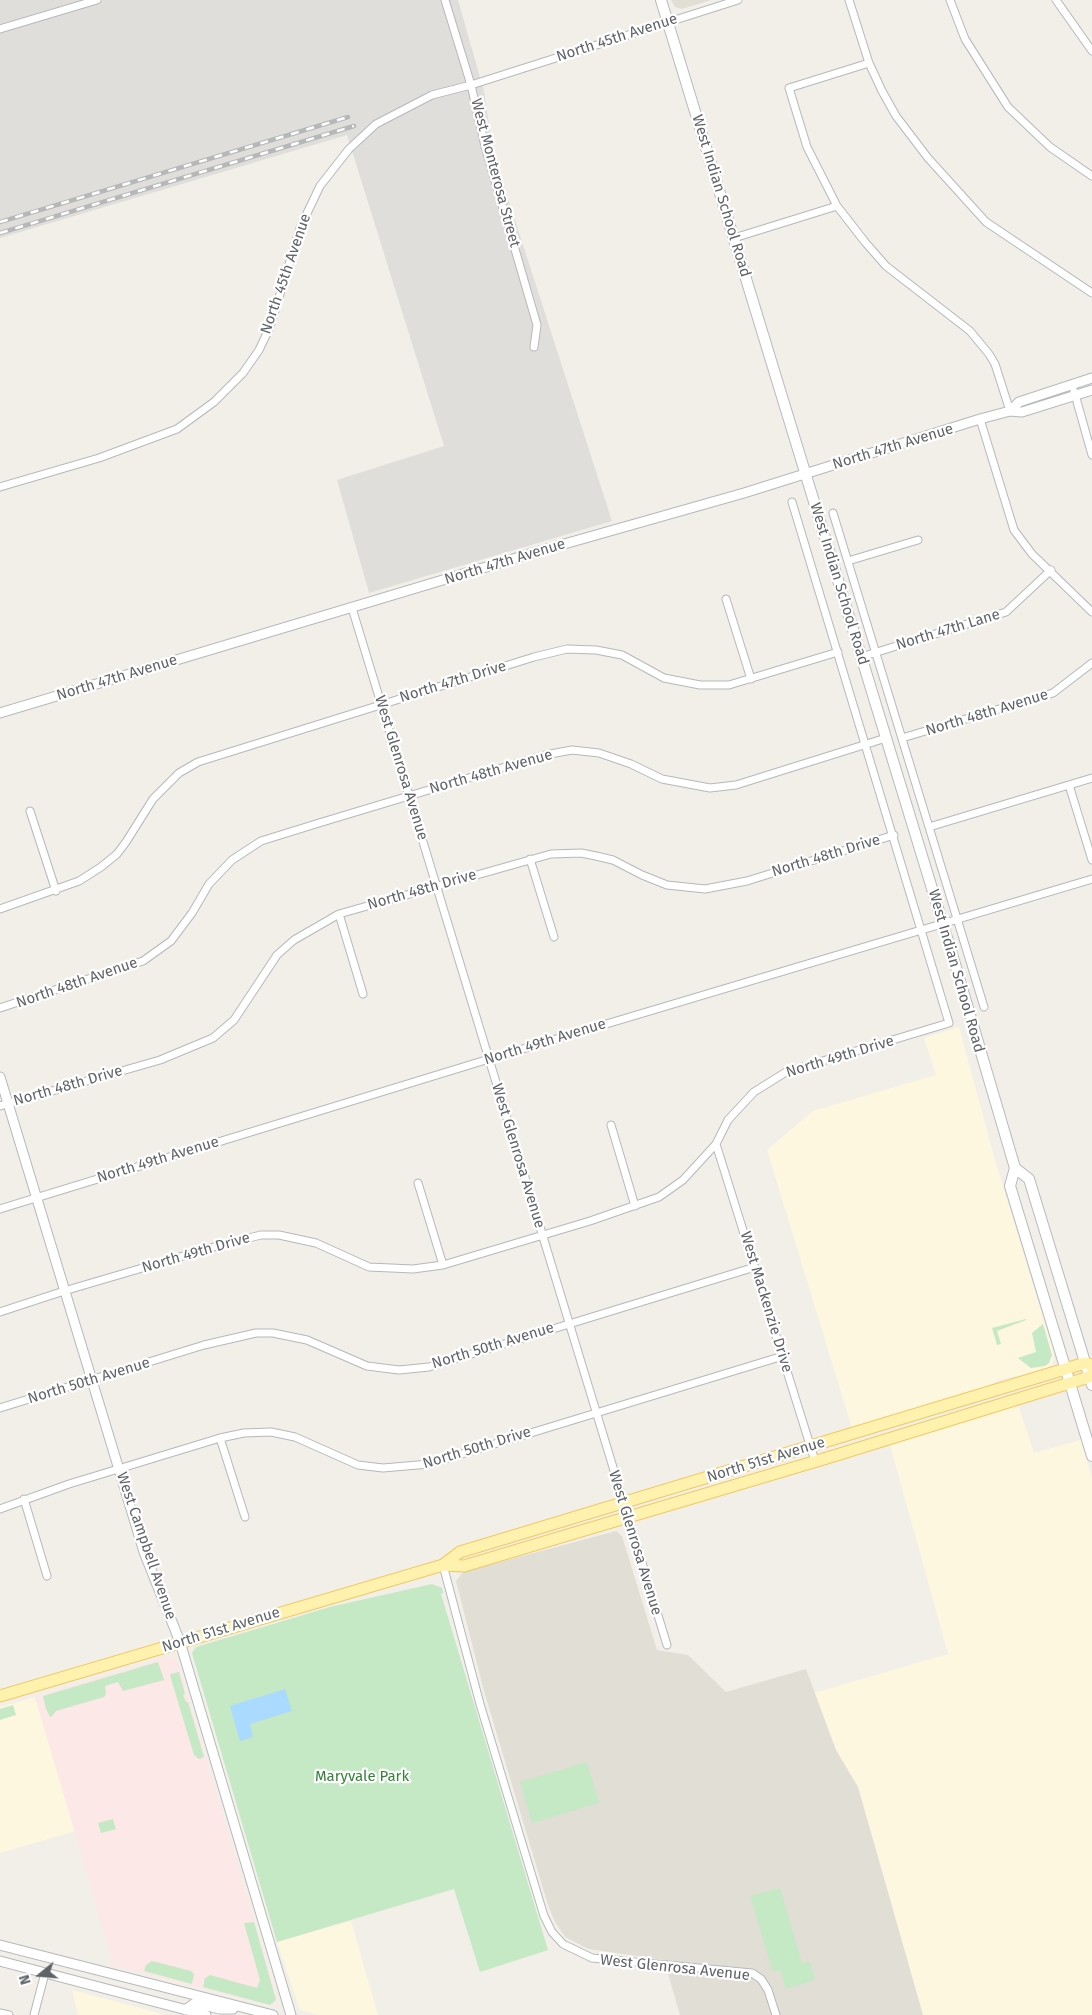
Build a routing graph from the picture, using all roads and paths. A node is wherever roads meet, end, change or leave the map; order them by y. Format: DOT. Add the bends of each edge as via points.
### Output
graph roads {
  1 [pos="97,0"];
  2 [pos="445,0"];
  3 [pos="661,0"];
  4 [pos="738,0"];
  5 [pos="849,0"];
  6 [pos="950,0"];
  7 [pos="1056,0"];
  8 [pos="668,22"];
  9 [pos="0,29"];
  10 [pos="1092,50"];
  11 [pos="869,63"];
  12 [pos="472,85"];
  13 [pos="1092,176"];
  14 [pos="837,206"];
  15 [pos="734,238"];
  16 [pos="1092,293"];
  17 [pos="534,347"];
  18 [pos="1092,378"];
  19 [pos="1072,384"];
  20 [pos="1092,390"];
  21 [pos="1076,395"];
  22 [pos="1010,411"];
  23 [pos="980,420"];
  24 [pos="1092,455"];
  25 [pos="806,474"];
  26 [pos="0,487"];
  27 [pos="792,502"];
  28 [pos="833,513"];
  29 [pos="918,540"];
  30 [pos="848,561"];
  31 [pos="1051,570"];
  32 [pos="726,599"];
  33 [pos="352,608"];
  34 [pos="1092,612"];
  35 [pos="838,652"];
  36 [pos="876,652"];
  37 [pos="861,657"];
  38 [pos="1092,663"];
  39 [pos="752,679"];
  40 [pos="381,704"];
  41 [pos="0,713"];
  42 [pos="886,738"];
  43 [pos="902,738"];
  44 [pos="866,744"];
  45 [pos="1092,778"];
  46 [pos="1069,785"];
  47 [pos="409,795"];
  48 [pos="30,811"];
  49 [pos="929,827"];
  50 [pos="894,835"];
  51 [pos="530,859"];
  52 [pos="1092,860"];
  53 [pos="1092,879"];
  54 [pos="436,886"];
  55 [pos="56,891"];
  56 [pos="0,909"];
  57 [pos="338,914"];
  58 [pos="957,919"];
  59 [pos="943,923"];
  60 [pos="922,929"];
  61 [pos="554,937"];
  62 [pos="362,994"];
  63 [pos="984,1007"];
  64 [pos="0,1008"];
  65 [pos="949,1022"];
  66 [pos="489,1059"];
  67 [pos="0,1077"];
  68 [pos="4,1105"];
  69 [pos="611,1126"];
  70 [pos="716,1144"];
  71 [pos="1015,1168"];
  72 [pos="418,1183"];
  73 [pos="37,1198"];
  74 [pos="635,1206"];
  75 [pos="0,1209"];
  76 [pos="542,1234"];
  77 [pos="444,1264"];
  78 [pos="754,1267"];
  79 [pos="64,1291"];
  80 [pos="0,1312"];
  81 [pos="568,1323"];
  82 [pos="783,1356"];
  83 [pos="1066,1369"];
  84 [pos="1090,1373"];
  85 [pos="92,1381"];
  86 [pos="1070,1382"];
  87 [pos="0,1408"];
  88 [pos="595,1412"];
  89 [pos="220,1438"];
  90 [pos="810,1446"];
  91 [pos="1092,1456"];
  92 [pos="815,1461"];
  93 [pos="119,1470"];
  94 [pos="24,1499"];
  95 [pos="623,1504"];
  96 [pos="0,1509"];
  97 [pos="245,1517"];
  98 [pos="627,1518"];
  99 [pos="443,1565"];
  100 [pos="47,1576"];
  101 [pos="180,1642"];
  102 [pos="667,1645"];
  103 [pos="0,1696"];
  104 [pos="0,1945"];
  105 [pos="0,1960"];
  106 [pos="45,1972"];
  107 [pos="134,1980"];
  108 [pos="142,1998"];
  109 [pos="248,2009"];
  110 [pos="186,2010"];
  111 [pos="0,2013"];
  112 [pos="9,2015"];
  113 [pos="34,2015"];
  114 [pos="206,2015"];
  115 [pos="273,2015"];
  116 [pos="290,2015"];
  117 [pos="776,2015"];
  1 -- 9 [label="street"];
  2 -- 12 [label="street, West Monterosa Street"];
  3 -- 8 [label="main road, West Indian School Road"];
  4 -- 8 [label="street, North 45th Avenue"];
  5 -- 11 [label="street"];
  6 -- 13 [label="street" via="964,39 1008,107 1050,147"];
  7 -- 10 [label="street"];
  8 -- 12 [label="street, North 45th Avenue"];
  8 -- 15 [label="main road, West Indian School Road"];
  11 -- 14 [label="street" via="789,88 807,147"];
  11 -- 16 [label="street" via="896,116 928,158 986,222"];
  12 -- 17 [label="street, West Monterosa Street" via="485,146 537,325"];
  12 -- 26 [label="street, North 45th Avenue" via="432,95 403,108 376,124 332,167 308,207 270,327 259,350 243,373 214,402 177,429 99,458"];
  14 -- 15 [label="street"];
  14 -- 22 [label="street" via="850,226 886,266 963,325 980,342 996,364"];
  15 -- 25 [label="main road, West Indian School Road"];
  18 -- 19 [label="street, North 47th Avenue"];
  19 -- 21 [label="street"];
  19 -- 22 [label="street, North 47th Avenue" via="1019,402"];
  20 -- 21 [label="street, North 47th Avenue"];
  21 -- 22 [label="street, North 47th Avenue" via="1022,412"];
  21 -- 24 [label="street"];
  22 -- 23 [label="street, North 47th Avenue"];
  23 -- 25 [label="street, North 47th Avenue"];
  23 -- 31 [label="street" via="1014,530 1027,548"];
  25 -- 33 [label="street, North 47th Avenue"];
  25 -- 37 [label="main road, West Indian School Road"];
  27 -- 35 [label="street, West Indian School Road"];
  28 -- 30 [label="street, West Indian School Road"];
  29 -- 30 [label="street"];
  30 -- 36 [label="street, West Indian School Road"];
  31 -- 34 [label="street"];
  31 -- 36 [label="street, North 47th Lane" via="1006,612"];
  32 -- 39 [label="street"];
  33 -- 40 [label="street, West Glenrosa Avenue"];
  33 -- 41 [label="street, North 47th Avenue"];
  35 -- 39 [label="street, North 47th Drive"];
  35 -- 44 [label="street, West Indian School Road"];
  36 -- 37 [label="street, North 47th Lane"];
  36 -- 43 [label="street, West Indian School Road"];
  37 -- 42 [label="main road, West Indian School Road"];
  38 -- 43 [label="street, North 48th Avenue" via="1046,696"];
  39 -- 40 [label="street, North 47th Drive" via="729,685 700,686 664,678 622,655 567,649"];
  40 -- 47 [label="street, West Glenrosa Avenue"];
  40 -- 55 [label="street, North 47th Drive" via="198,762 179,773 153,798 117,854 79,881"];
  42 -- 44 [label="street, North 48th Avenue"];
  42 -- 59 [label="main road, West Indian School Road"];
  43 -- 49 [label="street, West Indian School Road"];
  44 -- 47 [label="street, North 48th Avenue" via="736,785 710,788 662,779 599,753 572,750"];
  44 -- 50 [label="street, West Indian School Road"];
  45 -- 46 [label="street"];
  46 -- 49 [label="street"];
  46 -- 52 [label="street"];
  47 -- 54 [label="street, West Glenrosa Avenue"];
  47 -- 64 [label="street, North 48th Avenue" via="261,842 232,860 209,884 171,941 143,961"];
  48 -- 55 [label="street"];
  49 -- 58 [label="street, West Indian School Road"];
  50 -- 51 [label="street, North 48th Drive" via="747,881 705,889 667,885 613,860 581,853 551,854"];
  50 -- 60 [label="street, West Indian School Road"];
  51 -- 54 [label="street, North 48th Drive"];
  51 -- 61 [label="street"];
  53 -- 58 [label="street, North 49th Avenue"];
  54 -- 57 [label="street, North 48th Drive"];
  54 -- 66 [label="street, West Glenrosa Avenue"];
  55 -- 56 [label="street, North 47th Drive"];
  57 -- 62 [label="street"];
  57 -- 68 [label="street, North 48th Drive" via="277,954 234,1020 213,1038 160,1060"];
  58 -- 59 [label="street, North 49th Avenue"];
  58 -- 63 [label="street, West Indian School Road"];
  59 -- 60 [label="street, North 49th Avenue"];
  59 -- 71 [label="main road, West Indian School Road"];
  60 -- 65 [label="street, West Indian School Road"];
  60 -- 66 [label="street, North 49th Avenue"];
  65 -- 70 [label="street, North 49th Drive" via="786,1072 754,1092 728,1120"];
  66 -- 73 [label="street, North 49th Avenue"];
  66 -- 76 [label="street, West Glenrosa Avenue"];
  67 -- 68 [label="street, West Campbell Avenue"];
  68 -- 73 [label="street, West Campbell Avenue"];
  69 -- 74 [label="street"];
  70 -- 74 [label="street, North 49th Drive" via="683,1180 659,1197"];
  70 -- 78 [label="street, West Mackenzie Drive"];
  71 -- 83 [label="main road, West Indian School Road" via="1010,1186"];
  71 -- 84 [label="main road, West Indian School Road" via="1029,1179"];
  72 -- 77 [label="street"];
  73 -- 75 [label="street, North 49th Avenue"];
  73 -- 79 [label="street, West Campbell Avenue"];
  74 -- 76 [label="street, North 49th Drive"];
  76 -- 77 [label="street, North 49th Drive"];
  76 -- 81 [label="street, West Glenrosa Avenue"];
  77 -- 79 [label="street, North 49th Drive" via="414,1269 369,1267 316,1243 279,1235 261,1235"];
  78 -- 81 [label="street, North 50th Avenue"];
  78 -- 82 [label="street, West Mackenzie Drive"];
  79 -- 80 [label="street, North 49th Drive"];
  79 -- 85 [label="street, West Campbell Avenue"];
  81 -- 85 [label="street, North 50th Avenue" via="429,1367 399,1370 367,1366 307,1340 256,1333 204,1345"];
  81 -- 88 [label="street, West Glenrosa Avenue"];
  82 -- 88 [label="street, North 50th Drive"];
  82 -- 90 [label="street, West Mackenzie Drive"];
  83 -- 84 [label="main road, North 51st Avenue"];
  83 -- 86 [label="main road, West Indian School Road"];
  83 -- 90 [label="main road, North 51st Avenue"];
  84 -- 86 [label="main road, North 51st Avenue"];
  85 -- 87 [label="street, North 50th Avenue"];
  85 -- 93 [label="street, West Campbell Avenue"];
  86 -- 91 [label="main road, West Indian School Road"];
  86 -- 92 [label="main road, North 51st Avenue"];
  88 -- 89 [label="street, North 50th Drive" via="413,1467 358,1465 306,1440 282,1434 252,1432"];
  88 -- 95 [label="street, West Glenrosa Avenue"];
  89 -- 93 [label="street, North 50th Drive"];
  89 -- 97 [label="street"];
  90 -- 92 [label="street, West Mackenzie Drive"];
  90 -- 95 [label="main road, North 51st Avenue"];
  92 -- 98 [label="main road, North 51st Avenue"];
  93 -- 94 [label="street, North 50th Drive"];
  93 -- 101 [label="street, West Campbell Avenue" via="144,1552"];
  94 -- 96 [label="street, North 50th Drive"];
  94 -- 100 [label="street"];
  95 -- 98 [label="street, West Glenrosa Avenue"];
  95 -- 99 [label="main road, North 51st Avenue" via="460,1552"];
  98 -- 99 [label="main road, North 51st Avenue" via="464,1566"];
  98 -- 102 [label="street, West Glenrosa Avenue"];
  99 -- 101 [label="main road, North 51st Avenue"];
  99 -- 117 [label="street, West Glenrosa Avenue" via="480,1704 544,1916 552,1932 572,1950 592,1958 752,1973 768,1990"];
  101 -- 103 [label="main road, North 51st Avenue"];
  101 -- 116 [label="street, West Campbell Avenue"];
  104 -- 107 [label="street"];
  105 -- 106 [label="street"];
  106 -- 108 [label="street"];
  106 -- 113 [label="street"];
  107 -- 108 [label="street"];
  107 -- 109 [label="street"];
  108 -- 110 [label="street"];
  109 -- 110 [label="street" via="220,2009 195,2003"];
  109 -- 115 [label="street"];
  110 -- 114 [label="street"];
  111 -- 112 [label="street"];
}
